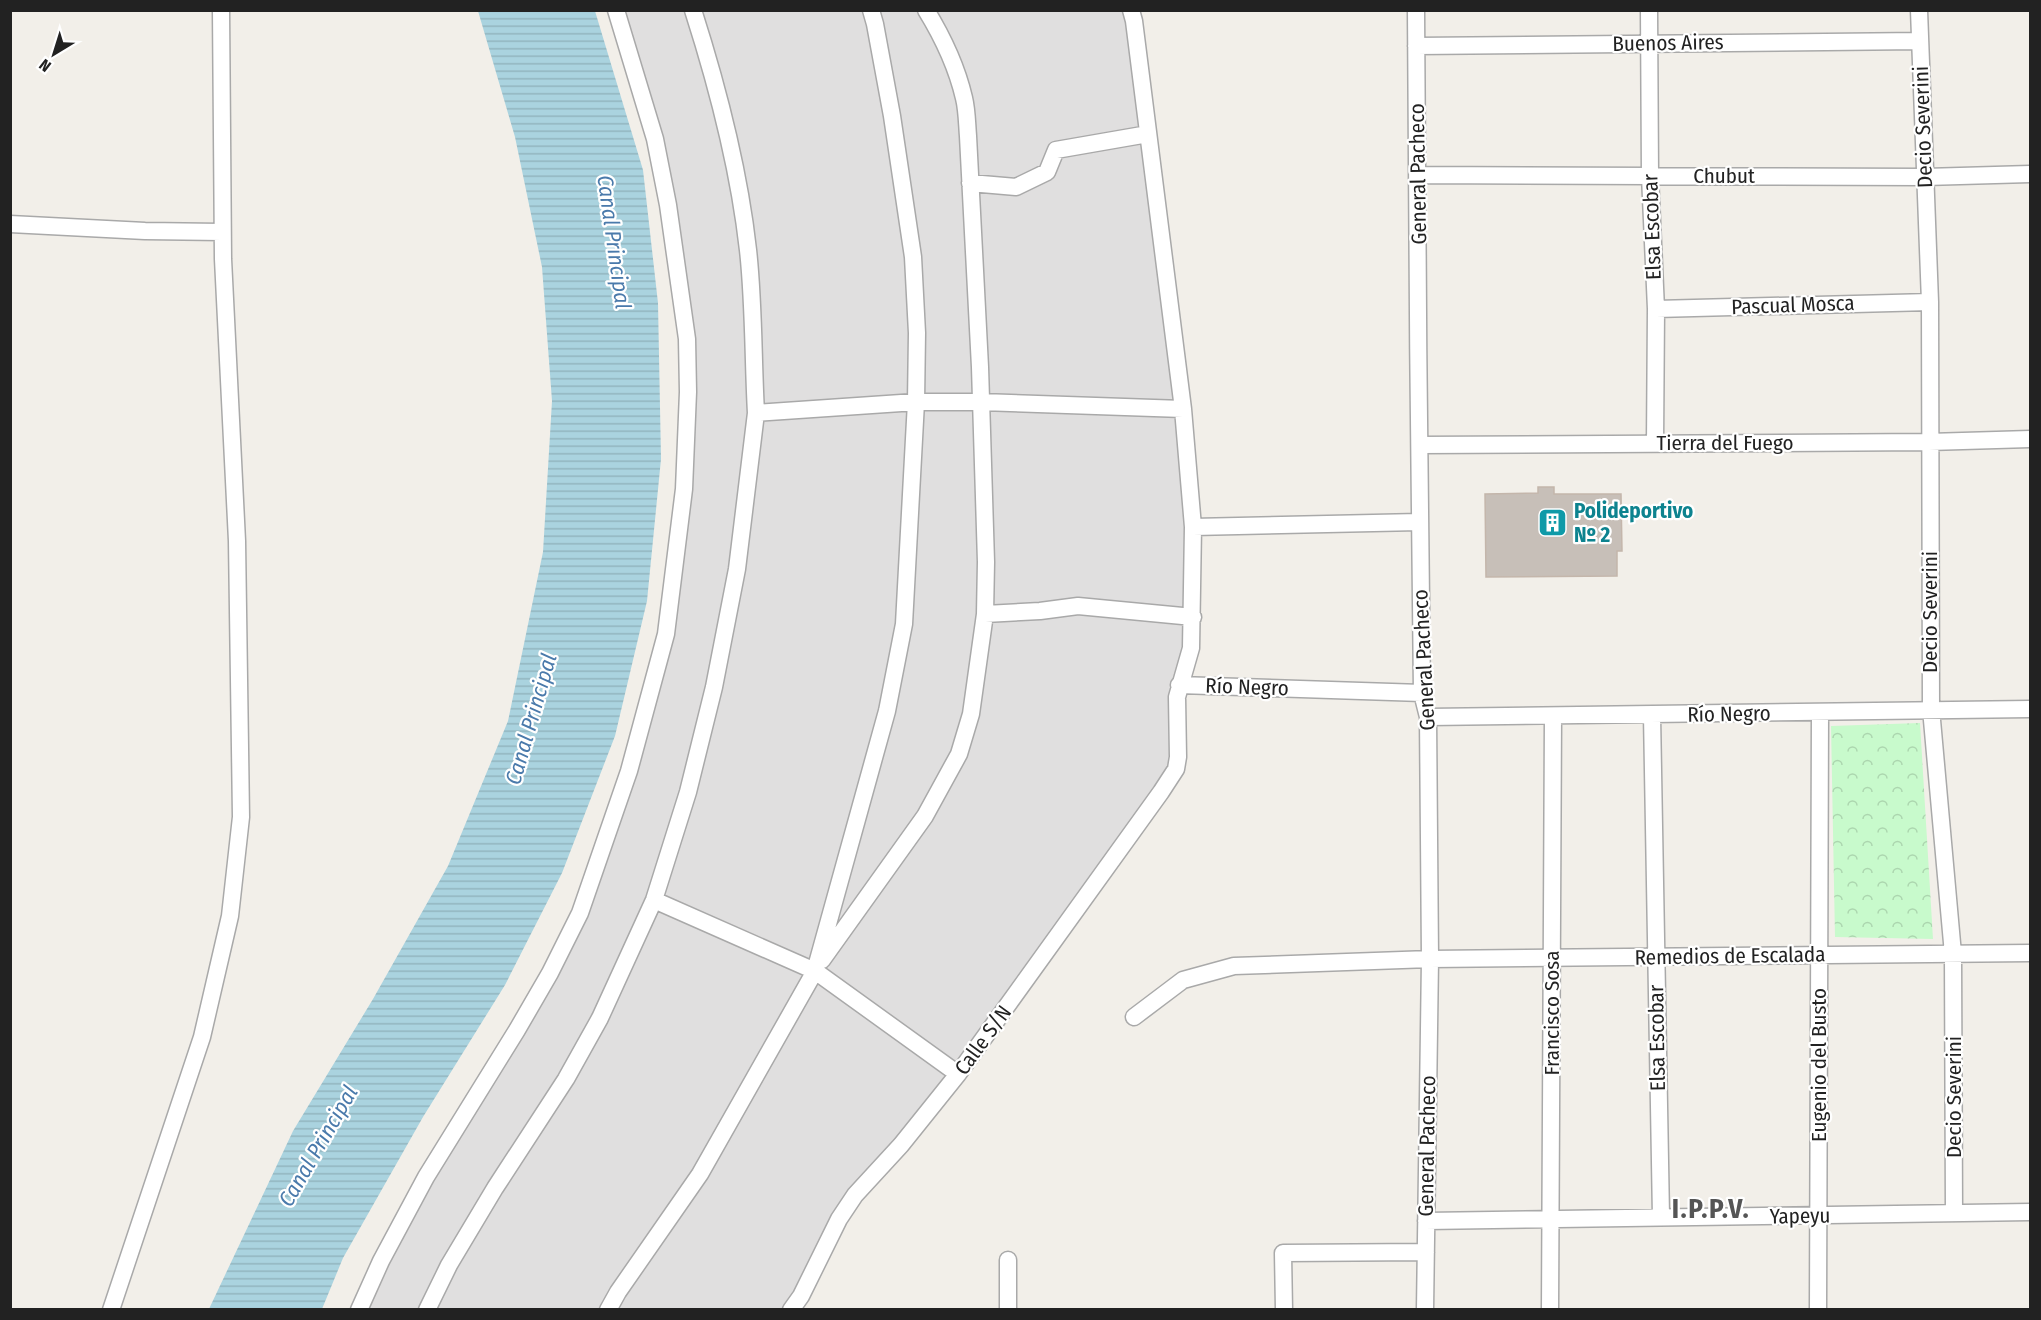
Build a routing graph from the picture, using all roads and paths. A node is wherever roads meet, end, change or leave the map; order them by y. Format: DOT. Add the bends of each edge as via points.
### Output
graph roads {
  1 [pos="221,10"];
  2 [pos="616,10"];
  3 [pos="693,10"];
  4 [pos="871,10"];
  5 [pos="926,10"];
  6 [pos="1131,10"];
  7 [pos="1416,10"];
  8 [pos="1649,10"];
  9 [pos="1919,10"];
  10 [pos="1920,41"];
  11 [pos="1650,44"];
  12 [pos="1416,46"];
  13 [pos="1148,134"];
  14 [pos="2031,174"];
  15 [pos="1418,175"];
  16 [pos="1650,176"];
  17 [pos="1925,177"];
  18 [pos="970,183"];
  19 [pos="10,224"];
  20 [pos="222,232"];
  21 [pos="1929,302"];
  22 [pos="1656,309"];
  23 [pos="916,402"];
  24 [pos="981,402"];
  25 [pos="1183,409"];
  26 [pos="756,413"];
  27 [pos="2031,439"];
  28 [pos="1929,441"];
  29 [pos="1655,443"];
  30 [pos="1420,445"];
  31 [pos="1419,522"];
  32 [pos="1193,527"];
  33 [pos="985,614"];
  34 [pos="1193,617"];
  35 [pos="1179,685"];
  36 [pos="1422,693"];
  37 [pos="2031,709"];
  38 [pos="1931,710"];
  39 [pos="1820,712"];
  40 [pos="1652,715"];
  41 [pos="1553,716"];
  42 [pos="1428,717"];
  43 [pos="654,900"];
  44 [pos="2031,953"];
  45 [pos="1953,954"];
  46 [pos="1819,955"];
  47 [pos="1552,957"];
  48 [pos="1656,957"];
  49 [pos="1430,958"];
  50 [pos="815,971"];
  51 [pos="1134,1017"];
  52 [pos="958,1074"];
  53 [pos="2031,1212"];
  54 [pos="1954,1214"];
  55 [pos="1818,1215"];
  56 [pos="1660,1217"];
  57 [pos="1551,1219"];
  58 [pos="1426,1221"];
  59 [pos="1426,1252"];
  60 [pos="1008,1260"];
  61 [pos="111,1310"];
  62 [pos="358,1310"];
  63 [pos="427,1310"];
  64 [pos="608,1310"];
  65 [pos="791,1310"];
  66 [pos="1008,1310"];
  67 [pos="1284,1310"];
  68 [pos="1425,1310"];
  69 [pos="1550,1310"];
  70 [pos="1818,1310"];
  1 -- 20 [label="street"];
  2 -- 62 [label="street" via="655,139 687,339 684,489 666,634 629,771 580,913 517,1030 426,1177"];
  3 -- 26 [label="street" via="729,137 748,250"];
  4 -- 23 [label="street" via="913,257"];
  5 -- 18 [label="street" via="964,99"];
  6 -- 13 [label="street"];
  7 -- 12 [label="street, General Pacheco"];
  8 -- 11 [label="street, Elsa Escobar"];
  9 -- 10 [label="street, Decio Severini"];
  10 -- 11 [label="street, Buenos Aires"];
  10 -- 17 [label="street, Decio Severini"];
  11 -- 12 [label="street, Buenos Aires"];
  11 -- 16 [label="street, Elsa Escobar"];
  12 -- 15 [label="street, General Pacheco"];
  13 -- 18 [label="street" via="1056,150 1047,172 1016,187"];
  13 -- 25 [label="street"];
  14 -- 17 [label="street, Chubut"];
  15 -- 16 [label="street, Chubut"];
  15 -- 30 [label="street, General Pacheco"];
  16 -- 17 [label="street, Chubut"];
  16 -- 22 [label="street, Elsa Escobar"];
  17 -- 21 [label="street, Decio Severini"];
  18 -- 24 [label="street"];
  19 -- 20 [label="street"];
  20 -- 61 [label="street" via="237,541 241,817 230,916 202,1037"];
  21 -- 22 [label="street, Pascual Mosca"];
  21 -- 28 [label="street, Decio Severini"];
  22 -- 29 [label="street, Elsa Escobar"];
  23 -- 24 [label="street"];
  23 -- 26 [label="street"];
  23 -- 50 [label="street" via="904,624 887,711"];
  24 -- 25 [label="street"];
  24 -- 33 [label="street"];
  25 -- 32 [label="street"];
  26 -- 43 [label="street" via="737,569 714,687 688,792"];
  27 -- 28 [label="street, Tierra del Fuego"];
  28 -- 29 [label="street, Tierra del Fuego"];
  28 -- 38 [label="street, Decio Severini"];
  29 -- 30 [label="street, Tierra del Fuego"];
  30 -- 31 [label="street, General Pacheco"];
  31 -- 32 [label="street"];
  31 -- 36 [label="street, General Pacheco"];
  32 -- 34 [label="street"];
  33 -- 34 [label="street" via="1078,606"];
  33 -- 50 [label="street" via="971,714 959,754 925,816"];
  34 -- 35 [label="street" via="1191,648"];
  35 -- 36 [label="street, Río Negro"];
  35 -- 52 [label="street, Calle S/N" via="1176,768"];
  36 -- 42 [label="street, General Pacheco"];
  37 -- 38 [label="street, Río Negro"];
  38 -- 39 [label="street, Río Negro"];
  38 -- 45 [label="street, Decio Severini"];
  39 -- 40 [label="street, Río Negro"];
  39 -- 46 [label="street, Eugenio del Busto"];
  40 -- 41 [label="street, Río Negro"];
  40 -- 48 [label="street, Elsa Escobar"];
  41 -- 42 [label="street, Río Negro"];
  41 -- 47 [label="street, Francisco Sosa"];
  42 -- 49 [label="street, General Pacheco"];
  43 -- 50 [label="street"];
  43 -- 63 [label="street" via="600,1018 566,1079 472,1226"];
  44 -- 45 [label="street, Remedios de Escalada"];
  45 -- 46 [label="street, Remedios de Escalada"];
  45 -- 54 [label="street, Decio Severini"];
  46 -- 48 [label="street, Remedios de Escalada"];
  46 -- 55 [label="street, Eugenio del Busto"];
  47 -- 48 [label="street, Remedios de Escalada"];
  47 -- 49 [label="street, Remedios de Escalada"];
  47 -- 57 [label="street, Francisco Sosa"];
  48 -- 56 [label="street, Elsa Escobar"];
  49 -- 51 [label="street, Remedios de Escalada" via="1234,966 1183,980"];
  49 -- 58 [label="street, General Pacheco"];
  50 -- 52 [label="street"];
  50 -- 64 [label="street" via="700,1174"];
  52 -- 65 [label="street, Calle S/N" via="855,1195"];
  53 -- 54 [label="street, Yapeyu"];
  54 -- 55 [label="street, Yapeyu"];
  55 -- 56 [label="street, Yapeyu"];
  55 -- 70 [label="street, Eugenio del Busto"];
  56 -- 57 [label="street, Yapeyu"];
  57 -- 58 [label="street, Yapeyu"];
  57 -- 69 [label="street, Francisco Sosa"];
  58 -- 59 [label="street, General Pacheco"];
  59 -- 67 [label="street" via="1283,1253"];
  59 -- 68 [label="street, General Pacheco"];
  60 -- 66 [label="street"];
}
